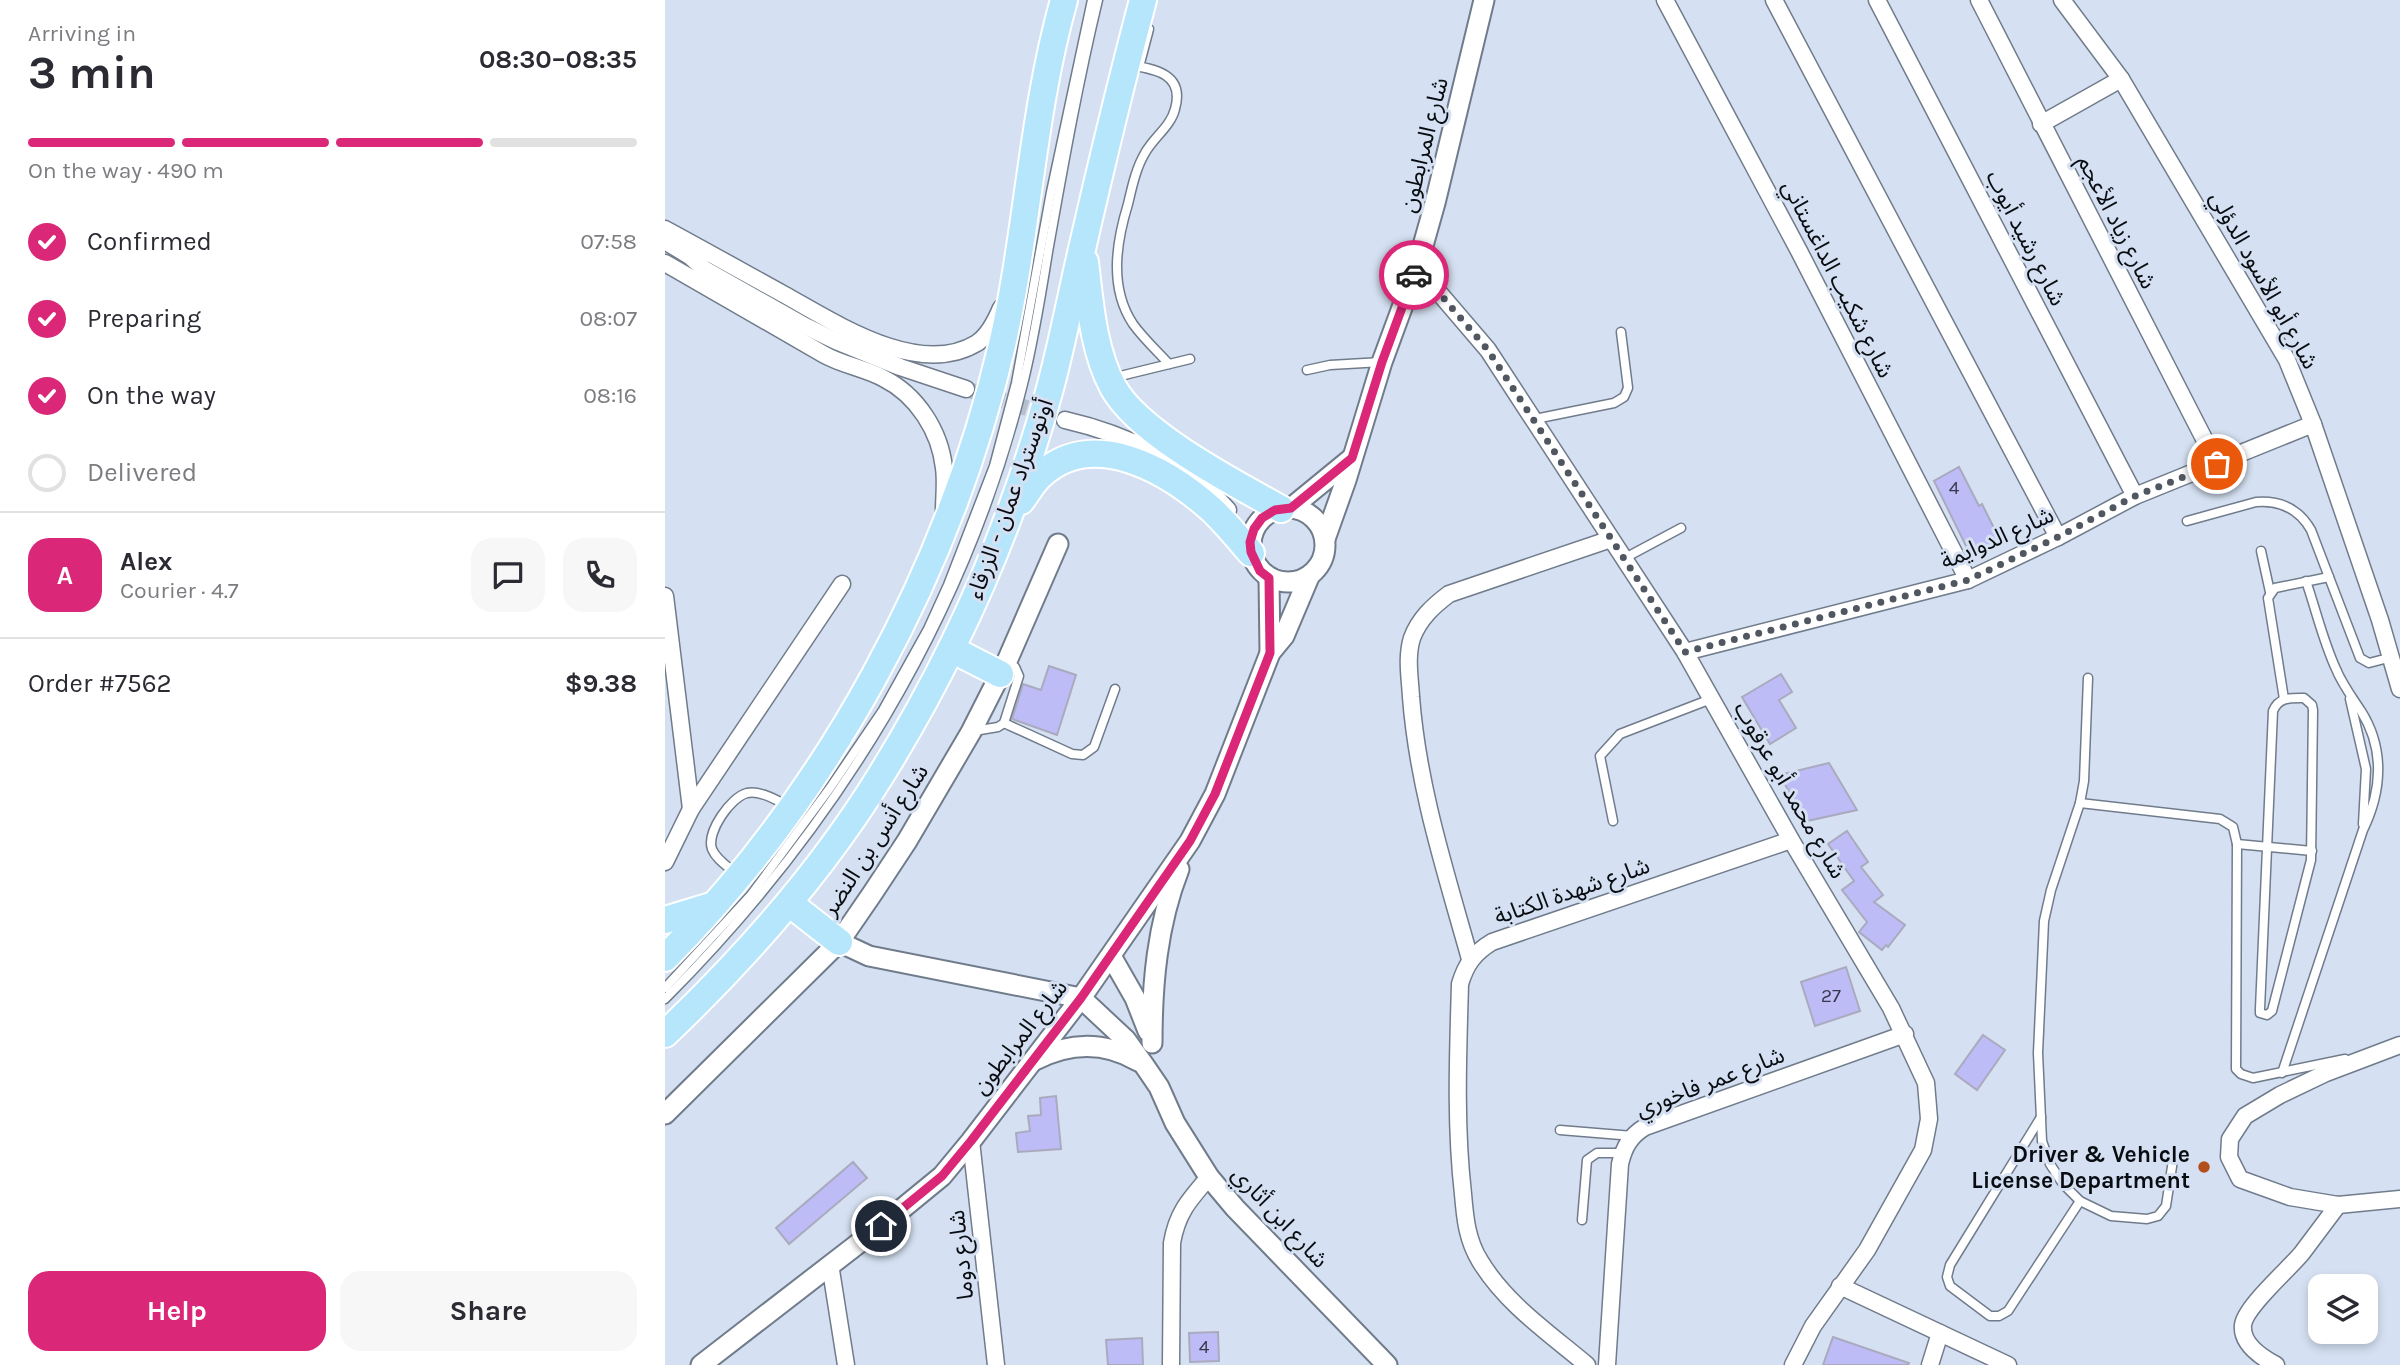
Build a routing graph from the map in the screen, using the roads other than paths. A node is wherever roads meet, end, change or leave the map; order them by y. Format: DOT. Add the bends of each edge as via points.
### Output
graph roads {
  1 [pos="1064,0"];
  2 [pos="1091,0"];
  3 [pos="1098,0"];
  4 [pos="1484,0"];
  5 [pos="1665,0"];
  6 [pos="1774,0"];
  7 [pos="1877,0"];
  8 [pos="1979,0"];
  9 [pos="2062,0"];
  10 [pos="1147,11"];
  11 [pos="1133,66"];
  12 [pos="2121,79"];
  13 [pos="2041,124"];
  14 [pos="665,229"];
  15 [pos="665,241"];
  16 [pos="1083,244"];
  17 [pos="665,250"];
  18 [pos="665,263"];
  19 [pos="1417,267"];
  20 [pos="704,269"];
  21 [pos="1013,284"];
  22 [pos="1621,332"];
  23 [pos="1190,359"];
  24 [pos="1382,362"];
  25 [pos="1168,364"];
  26 [pos="1307,370"];
  27 [pos="1109,379"];
  28 [pos="966,389"];
  29 [pos="1535,419"];
  30 [pos="1065,420"];
  31 [pos="2313,424"];
  32 [pos="1352,458"];
  33 [pos="2217,464"];
  34 [pos="1208,488"];
  35 [pos="2135,496"];
  36 [pos="1282,509"];
  37 [pos="1009,516"];
  38 [pos="2187,521"];
  39 [pos="1681,528"];
  40 [pos="944,531"];
  41 [pos="2058,537"];
  42 [pos="1325,539"];
  43 [pos="1611,539"];
  44 [pos="1058,544"];
  45 [pos="1251,547"];
  46 [pos="2261,551"];
  47 [pos="1623,559"];
  48 [pos="2329,576"];
  49 [pos="1308,577"];
  50 [pos="1269,578"];
  51 [pos="1968,580"];
  52 [pos="2306,581"];
  53 [pos="842,584"];
  54 [pos="2270,592"];
  55 [pos="665,596"];
  56 [pos="951,649"];
  57 [pos="1685,652"];
  58 [pos="1270,653"];
  59 [pos="2392,657"];
  60 [pos="1003,668"];
  61 [pos="2088,678"];
  62 [pos="1115,689"];
  63 [pos="2400,689"];
  64 [pos="2350,696"];
  65 [pos="1711,699"];
  66 [pos="2284,699"];
  67 [pos="1004,723"];
  68 [pos="971,732"];
  69 [pos="2080,803"];
  70 [pos="791,807"];
  71 [pos="691,809"];
  72 [pos="1613,821"];
  73 [pos="2363,830"];
  74 [pos="1791,840"];
  75 [pos="1190,841"];
  76 [pos="2237,844"];
  77 [pos="2268,847"];
  78 [pos="2312,851"];
  79 [pos="665,862"];
  80 [pos="739,876"];
  81 [pos="789,903"];
  82 [pos="711,906"];
  83 [pos="665,920"];
  84 [pos="839,942"];
  85 [pos="1111,956"];
  86 [pos="665,958"];
  87 [pos="1470,959"];
  88 [pos="665,988"];
  89 [pos="1081,998"];
  90 [pos="665,999"];
  91 [pos="665,1034"];
  92 [pos="1905,1034"];
  93 [pos="1152,1043"];
  94 [pos="2398,1045"];
  95 [pos="2365,1058"];
  96 [pos="1031,1062"];
  97 [pos="1145,1065"];
  98 [pos="2282,1073"];
  99 [pos="1159,1087"];
  100 [pos="665,1114"];
  101 [pos="2041,1117"];
  102 [pos="1560,1130"];
  103 [pos="1633,1136"];
  104 [pos="971,1141"];
  105 [pos="1622,1153"];
  106 [pos="2173,1160"];
  107 [pos="1209,1177"];
  108 [pos="2400,1199"];
  109 [pos="2080,1201"];
  110 [pos="2338,1205"];
  111 [pos="1582,1220"];
  112 [pos="830,1264"];
  113 [pos="1840,1286"];
  114 [pos="1940,1333"];
  115 [pos="712,1362"];
  116 [pos="846,1365"];
  117 [pos="996,1365"];
  118 [pos="1171,1365"];
  119 [pos="1387,1365"];
  120 [pos="1587,1365"];
  121 [pos="1607,1365"];
  122 [pos="1793,1365"];
  123 [pos="1930,1365"];
  124 [pos="2008,1365"];
  125 [pos="2276,1365"];
  1 -- 21 [label="highway" via="1042,97"];
  2 -- 88 [label="lane" via="1016,383 994,466 948,585 883,710 810,817 751,895"];
  3 -- 90 [label="lane" via="1023,384 1000,466 953,588 888,714 837,792 757,900"];
  4 -- 19 [label="street, شارع المرابطون"];
  5 -- 51 [label="street, شارع شكيب الداغستاني"];
  6 -- 41 [label="street"];
  7 -- 35 [label="street, شارع رشيد أيوب"];
  8 -- 13 [label="street, شارع زياد الأعجم"];
  9 -- 12 [label="street, شارع أبو الأسود الدؤلي"];
  10 -- 11 [label="highway, أوتوستراد عمان - الزرقاء"];
  11 -- 16 [label="highway, أوتوستراد عمان - الزرقاء"];
  11 -- 25 [label="lane" via="1160,70 1177,95 1175,110 1143,155 1137,172 1119,240 1117,275 1122,302 1133,324"];
  12 -- 13 [label="street"];
  12 -- 31 [label="street, شارع أبو الأسود الدؤلي" via="2287,360"];
  13 -- 33 [label="street, شارع زياد الأعجم"];
  14 -- 21 [label="street" via="844,328 911,353 957,351 978,342 993,326"];
  15 -- 20 [label="street"];
  16 -- 27 [label="highway" via="1094,327"];
  16 -- 37 [label="highway, أوتوستراد عمان - الزرقاء" via="1049,391"];
  17 -- 20 [label="street"];
  18 -- 40 [label="street" via="827,357 885,379 903,391 932,426 940,447"];
  19 -- 24 [label="street, شارع المرابطون"];
  19 -- 29 [label="street, شارع محمد أبو عرقوب" via="1488,350"];
  20 -- 28 [label="street" via="836,341"];
  21 -- 40 [label="highway" via="984,415"];
  22 -- 29 [label="lane" via="1628,388 1624,397"];
  23 -- 25 [label="lane"];
  24 -- 26 [label="lane"];
  24 -- 32 [label="street, شارع المرابطون"];
  25 -- 27 [label="lane"];
  27 -- 36 [label="highway" via="1140,421"];
  29 -- 43 [label="street, شارع محمد أبو عرقوب"];
  30 -- 34 [label="street" via="1140,446"];
  31 -- 33 [label="street, شارع الدوايمة"];
  31 -- 59 [label="street, شارع أبو الأسود الدؤلي"];
  32 -- 36 [label="street"];
  32 -- 42 [label="street, شارع المرابطون"];
  33 -- 35 [label="street, شارع الدوايمة"];
  34 -- 36 [label="street" via="1240,501"];
  34 -- 45 [label="street"];
  35 -- 41 [label="street, شارع الدوايمة"];
  36 -- 42 [label="street" via="1303,511 1314,518"];
  36 -- 45 [label="street" via="1262,518 1254,529"];
  37 -- 45 [label="highway" via="1040,476 1054,466 1086,454 1120,455 1199,499"];
  37 -- 56 [label="highway, أوتوستراد عمان - الزرقاء"];
  38 -- 48 [label="lane" via="2256,502 2289,506 2306,520"];
  39 -- 47 [label="lane"];
  40 -- 70 [label="highway" via="870,683"];
  41 -- 51 [label="street, شارع الدوايمة"];
  42 -- 49 [label="street" via="1325,554"];
  43 -- 47 [label="street, شارع محمد أبو عرقوب"];
  43 -- 87 [label="street" via="1449,594 1420,621 1412,638 1410,689 1422,781"];
  44 -- 60 [label="street, شارع أنس بن النضر"];
  45 -- 50 [label="street" via="1260,571"];
  46 -- 54 [label="lane"];
  47 -- 57 [label="street, شارع محمد أبو عرقوب"];
  48 -- 52 [label="lane"];
  48 -- 59 [label="lane" via="2360,658 2369,663"];
  49 -- 50 [label="street" via="1296,582"];
  49 -- 58 [label="street, شارع المرابطون" via="1284,636"];
  50 -- 58 [label="street, شارع المرابطون"];
  51 -- 57 [label="street, شارع الدوايمة"];
  52 -- 54 [label="lane"];
  52 -- 64 [label="lane" via="2331,657"];
  53 -- 71 [label="street"];
  54 -- 66 [label="lane"];
  55 -- 71 [label="street"];
  56 -- 60 [label="highway"];
  56 -- 81 [label="highway, أوتوستراد عمان - الزرقاء" via="881,775"];
  57 -- 65 [label="street, شارع محمد أبو عرقوب"];
  58 -- 75 [label="street, شارع المرابطون" via="1215,794"];
  59 -- 63 [label="street, شارع أبو الأسود الدؤلي"];
  60 -- 67 [label="lane" via="1014,667 1019,677"];
  60 -- 68 [label="street, شارع أنس بن النضر"];
  61 -- 69 [label="lane"];
  62 -- 67 [label="lane" via="1094,747 1083,755"];
  64 -- 73 [label="lane" via="2366,769"];
  64 -- 73 [label="lane" via="2369,727 2378,761 2376,797"];
  65 -- 72 [label="lane" via="1620,734 1600,756"];
  65 -- 74 [label="street, شارع محمد أبو عرقوب"];
  66 -- 77 [label="lane" via="2273,711"];
  66 -- 78 [label="lane" via="2304,698 2313,710"];
  67 -- 68 [label="lane"];
  68 -- 84 [label="street, شارع أنس بن النضر" via="907,841"];
  69 -- 76 [label="lane" via="2220,819 2234,827"];
  69 -- 101 [label="lane" via="2044,922 2038,1053"];
  70 -- 80 [label="highway"];
  70 -- 80 [label="lane" via="757,793 747,793 731,804 714,827 711,846"];
  71 -- 79 [label="street"];
  73 -- 98 [label="lane"];
  74 -- 87 [label="street, شارع شهدة الكتابة" via="1492,942"];
  74 -- 92 [label="street, شارع محمد أبو عرقوب"];
  75 -- 85 [label="street, شارع المرابطون"];
  75 -- 93 [label="street" via="1163,920 1152,1002"];
  76 -- 77 [label="lane"];
  76 -- 98 [label="lane" via="2236,1069 2246,1077"];
  77 -- 78 [label="lane"];
  77 -- 78 [label="lane" via="2260,1009 2267,1015"];
  80 -- 82 [label="highway"];
  81 -- 84 [label="highway"];
  81 -- 91 [label="highway, أوتوستراد عمان - الزرقاء"];
  82 -- 83 [label="highway"];
  82 -- 86 [label="highway"];
  84 -- 89 [label="street" via="869,956"];
  84 -- 100 [label="street, شارع أنس بن النضر"];
  85 -- 89 [label="street, شارع المرابطون"];
  85 -- 93 [label="street, شارع ابن أثاري" via="1135,998"];
  87 -- 120 [label="street" via="1460,984 1458,1067 1467,1229 1475,1253 1504,1293"];
  89 -- 96 [label="street, شارع المرابطون"];
  89 -- 97 [label="street, شارع ابن أثاري" via="1126,1040"];
  92 -- 103 [label="street, شارع عمر فاخوري" via="1645,1127"];
  92 -- 113 [label="street, شارع محمد أبو عرقوب" via="1926,1083 1929,1119 1923,1150 1867,1250"];
  93 -- 99 [label="street, شارع ابن أثاري"];
  94 -- 95 [label="street"];
  95 -- 98 [label="lane"];
  95 -- 110 [label="street" via="2280,1095 2245,1116 2231,1139 2229,1157 2240,1179 2290,1197"];
  96 -- 97 [label="street" via="1076,1045 1123,1052"];
  96 -- 104 [label="street, شارع المرابطون"];
  97 -- 99 [label="street, شارع ابن أثاري"];
  99 -- 107 [label="street, شارع ابن أثاري"];
  101 -- 109 [label="lane" via="2042,1141 2050,1164"];
  101 -- 109 [label="lane" via="1950,1265 1950,1286 1990,1316 2004,1314"];
  102 -- 103 [label="lane"];
  103 -- 105 [label="street, شارع عمر فاخوري"];
  104 -- 112 [label="street, شارع المرابطون" via="942,1176"];
  104 -- 117 [label="street, شارع دوما"];
  105 -- 111 [label="lane" via="1597,1153 1587,1160"];
  105 -- 121 [label="street, شارع عمر فاخوري"];
  106 -- 109 [label="lane" via="2166,1206 2158,1216 2111,1216"];
  107 -- 118 [label="street" via="1185,1205 1175,1227"];
  107 -- 119 [label="street, شارع ابن أثاري"];
  108 -- 110 [label="street"];
  110 -- 125 [label="street" via="2243,1321 2243,1333 2251,1346"];
  112 -- 115 [label="street, شارع المرابطون"];
  112 -- 116 [label="street"];
  113 -- 114 [label="street"];
  113 -- 122 [label="street, شارع محمد أبو عرقوب"];
  114 -- 123 [label="street"];
  114 -- 124 [label="street"];
}
